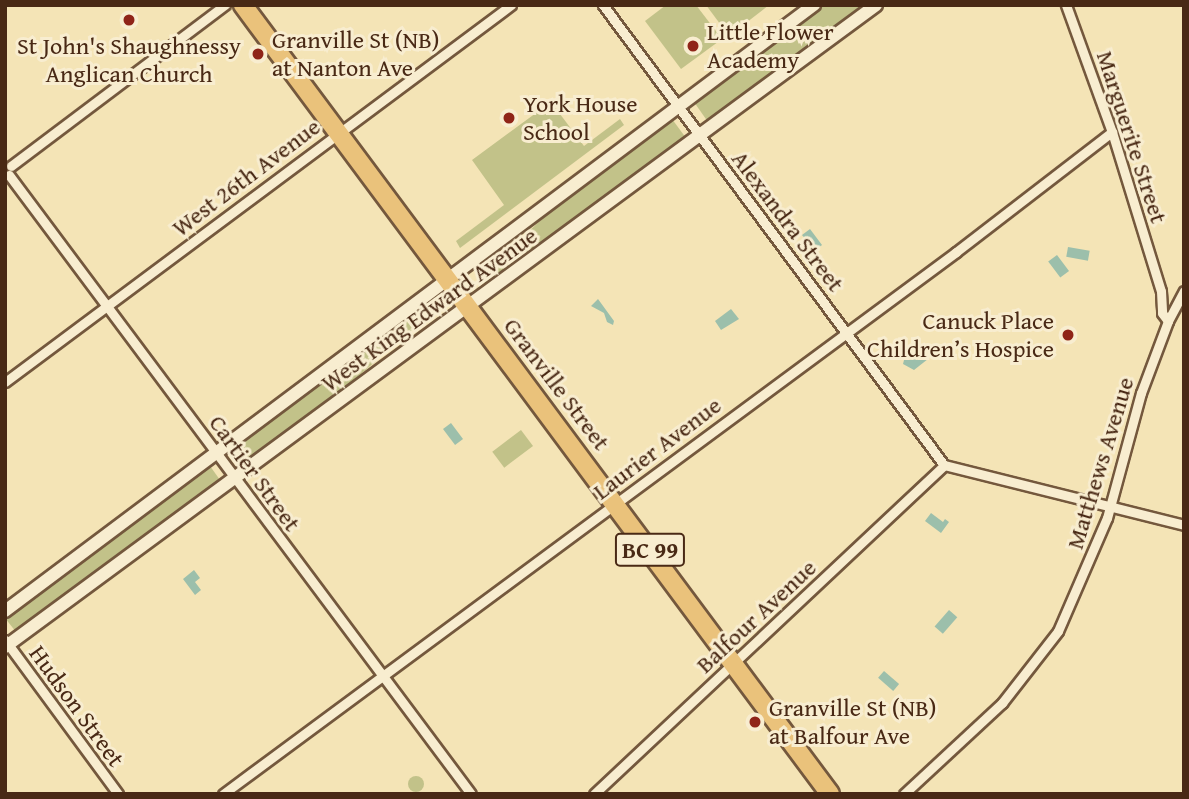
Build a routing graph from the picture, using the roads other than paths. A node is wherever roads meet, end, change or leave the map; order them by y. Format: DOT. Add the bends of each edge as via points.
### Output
graph roads {
  1 [pos="225,5"];
  2 [pos="243,5"];
  3 [pos="512,5"];
  4 [pos="603,5"];
  5 [pos="814,5"];
  6 [pos="876,5"];
  7 [pos="1066,5"];
  8 [pos="678,107"];
  9 [pos="338,132"];
  10 [pos="1112,132"];
  11 [pos="700,136"];
  12 [pos="7,170"];
  13 [pos="448,279"];
  14 [pos="1184,291"];
  15 [pos="107,306"];
  16 [pos="469,307"];
  17 [pos="1168,321"];
  18 [pos="846,331"];
  19 [pos="5,382"];
  20 [pos="217,454"];
  21 [pos="944,465"];
  22 [pos="235,477"];
  23 [pos="615,503"];
  24 [pos="1110,507"];
  25 [pos="1184,525"];
  26 [pos="5,611"];
  27 [pos="6,644"];
  28 [pos="734,663"];
  29 [pos="382,675"];
  30 [pos="118,794"];
  31 [pos="223,794"];
  32 [pos="471,794"];
  33 [pos="594,794"];
  34 [pos="830,794"];
  35 [pos="904,794"];
  1 -- 12 [label="street"];
  2 -- 9 [label="highway, Granville Street / BC 99"];
  3 -- 9 [label="street, West 26th Avenue"];
  4 -- 8 [label="street, Alexandra Street"];
  5 -- 8 [label="main road, West King Edward Avenue"];
  6 -- 11 [label="main road, West King Edward Avenue"];
  7 -- 10 [label="street, Marguerite Street"];
  8 -- 11 [label="street, Alexandra Street"];
  8 -- 13 [label="main road, West King Edward Avenue"];
  9 -- 13 [label="highway, Granville Street / BC 99"];
  9 -- 15 [label="street, West 26th Avenue"];
  10 -- 17 [label="street, Marguerite Street"];
  10 -- 18 [label="street, Laurier Avenue"];
  11 -- 16 [label="main road, West King Edward Avenue"];
  11 -- 18 [label="street, Alexandra Street"];
  12 -- 15 [label="street, Cartier Street"];
  13 -- 16 [label="highway, Granville Street / BC 99"];
  13 -- 20 [label="main road, West King Edward Avenue"];
  14 -- 17 [label="street, Matthews Avenue"];
  15 -- 19 [label="street, West 26th Avenue"];
  15 -- 20 [label="street, Cartier Street"];
  16 -- 22 [label="main road, West King Edward Avenue"];
  16 -- 23 [label="highway, Granville Street / BC 99"];
  17 -- 24 [label="street, Matthews Avenue" via="1141,393"];
  18 -- 21 [label="street, Alexandra Street"];
  18 -- 23 [label="street, Laurier Avenue"];
  20 -- 22 [label="street, Cartier Street"];
  20 -- 26 [label="main road, West King Edward Avenue"];
  21 -- 24 [label="street"];
  21 -- 28 [label="street, Balfour Avenue"];
  22 -- 27 [label="main road, West King Edward Avenue"];
  22 -- 29 [label="street, Cartier Street"];
  23 -- 28 [label="highway, Granville Street / BC 99"];
  23 -- 29 [label="street, Laurier Avenue"];
  24 -- 25 [label="street"];
  24 -- 35 [label="street, Matthews Avenue" via="1058,631 1031,669 977,728"];
  27 -- 30 [label="street, Hudson Street"];
  28 -- 33 [label="street, Balfour Avenue"];
  28 -- 34 [label="highway, Granville Street / BC 99"];
  29 -- 31 [label="street, Laurier Avenue"];
  29 -- 32 [label="street, Cartier Street"];
}
